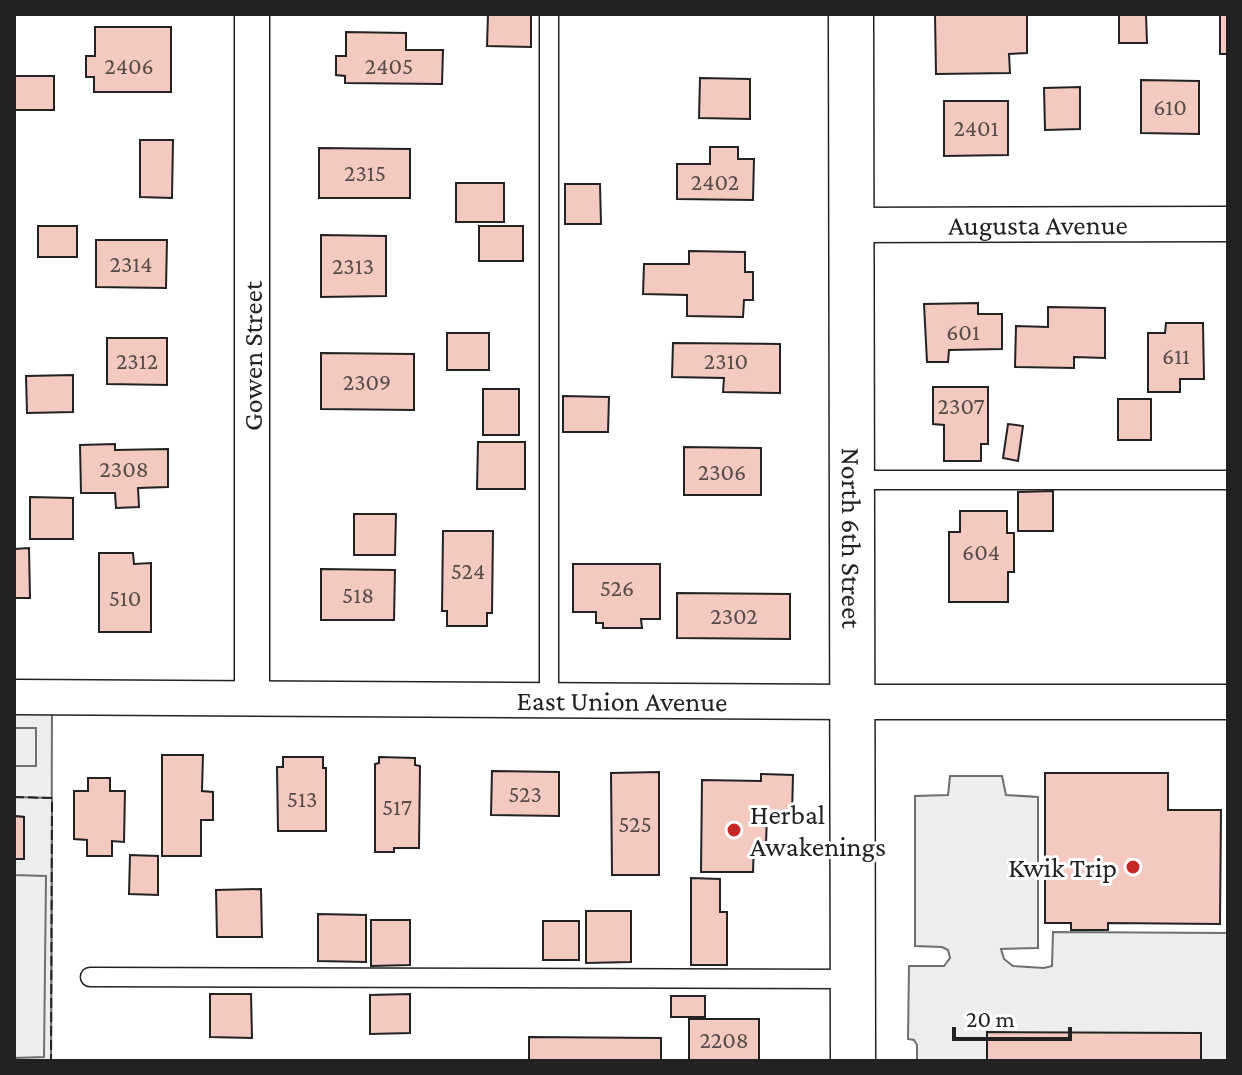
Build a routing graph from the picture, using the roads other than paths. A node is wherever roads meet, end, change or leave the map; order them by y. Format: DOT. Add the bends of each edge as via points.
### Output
graph roads {
  1 [pos="252,14"];
  2 [pos="549,14"];
  3 [pos="851,14"];
  4 [pos="1228,224"];
  5 [pos="850,225"];
  6 [pos="851,480"];
  7 [pos="1228,480"];
  8 [pos="14,697"];
  9 [pos="252,698"];
  10 [pos="549,699"];
  11 [pos="851,702"];
  12 [pos="1228,702"];
  13 [pos="90,977"];
  14 [pos="852,979"];
  15 [pos="853,1061"];
  1 -- 9 [label="street, Gowen Street"];
  2 -- 10 [label="lane"];
  3 -- 5 [label="main road, North 6th Street"];
  4 -- 5 [label="street, Augusta Avenue"];
  5 -- 6 [label="main road, North 6th Street"];
  6 -- 7 [label="lane"];
  6 -- 11 [label="main road, North 6th Street"];
  8 -- 9 [label="street, East Union Avenue"];
  9 -- 10 [label="street, East Union Avenue"];
  10 -- 11 [label="street, East Union Avenue"];
  11 -- 12 [label="street, East Union Avenue"];
  11 -- 14 [label="main road, North 6th Street"];
  13 -- 14 [label="lane"];
  14 -- 15 [label="main road, North 6th Street"];
}
